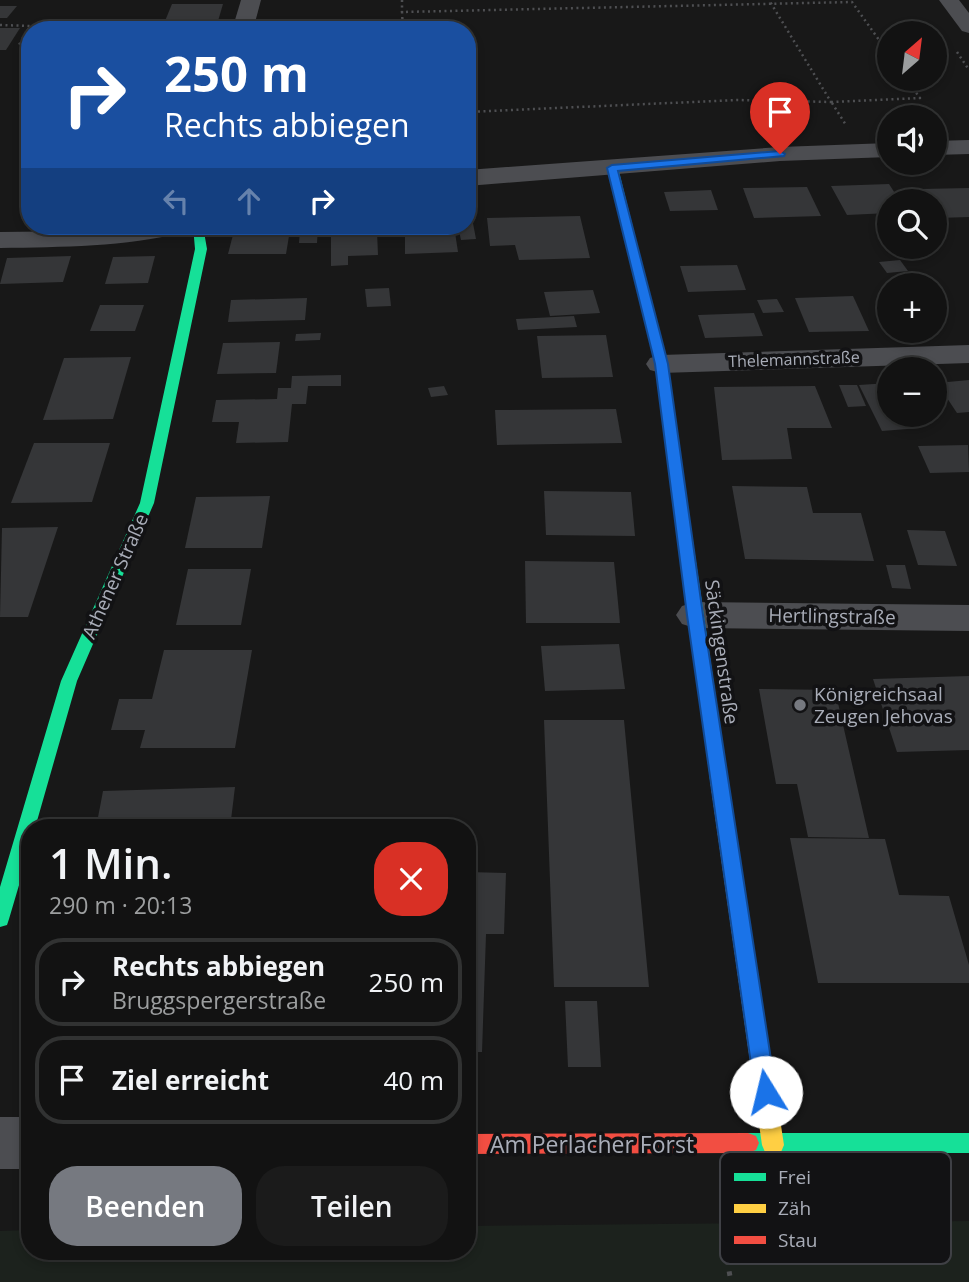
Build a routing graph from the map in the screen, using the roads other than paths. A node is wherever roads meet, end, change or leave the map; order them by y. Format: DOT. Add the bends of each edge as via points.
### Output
graph roads {
  1 [pos="251,0"];
  2 [pos="949,0"];
  3 [pos="245,21"];
  4 [pos="969,27"];
  5 [pos="969,147"];
  6 [pos="947,148"];
  7 [pos="877,150"];
  8 [pos="612,168"];
  9 [pos="476,177"];
  10 [pos="129,235"];
  11 [pos="195,235"];
  12 [pos="0,240"];
  13 [pos="969,354"];
  14 [pos="662,364"];
  15 [pos="695,615"];
  16 [pos="969,618"];
  17 [pos="29,819"];
  18 [pos="21,847"];
  19 [pos="0,919"];
  20 [pos="0,1143"];
  21 [pos="21,1143"];
  22 [pos="969,1143"];
  23 [pos="476,1144"];
  24 [pos="774,1145"];
  1 -- 3 [label="street"];
  2 -- 4 [label="street"];
  5 -- 6 [label="street"];
  7 -- 8 [label="street"];
  8 -- 9 [label="street"];
  8 -- 14 [label="street, Säckingenstraße"];
  10 -- 12 [label="street"];
  11 -- 17 [label="street, Athener Straße" via="201,249 147,502 69,681"];
  13 -- 14 [label="street, Thelemannstraße"];
  14 -- 15 [label="street, Säckingenstraße"];
  15 -- 16 [label="street, Hertlingstraße"];
  15 -- 24 [label="street, Säckingenstraße"];
  18 -- 19 [label="street, Athener Straße"];
  20 -- 21 [label="street"];
  22 -- 24 [label="street, Am Perlacher Forst"];
  23 -- 24 [label="street, Am Perlacher Forst"];
}
